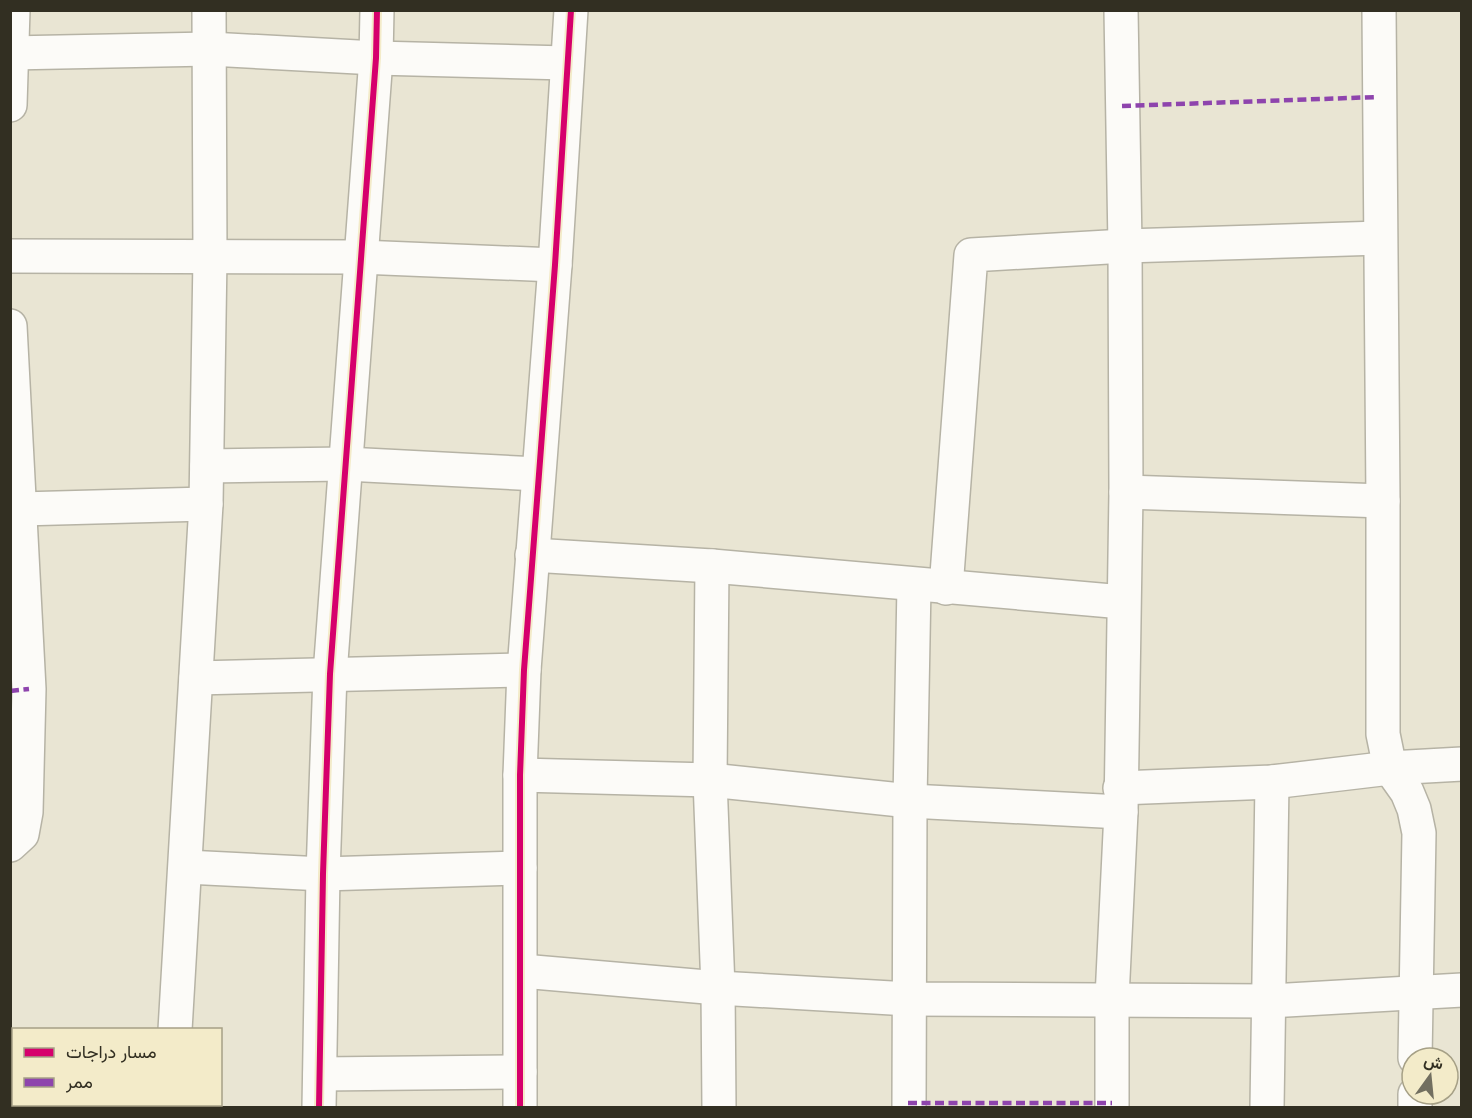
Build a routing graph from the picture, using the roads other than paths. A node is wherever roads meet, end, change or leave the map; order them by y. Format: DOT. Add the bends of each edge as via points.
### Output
graph roads {
  1 [pos="13,10"];
  2 [pos="209,10"];
  3 [pos="377,10"];
  4 [pos="571,10"];
  5 [pos="1121,10"];
  6 [pos="1379,10"];
  7 [pos="210,49"];
  8 [pos="11,53"];
  9 [pos="376,58"];
  10 [pos="567,63"];
  11 [pos="10,105"];
  12 [pos="1380,238"];
  13 [pos="1125,246"];
  14 [pos="10,256"];
  15 [pos="210,257"];
  16 [pos="360,257"];
  17 [pos="555,265"];
  18 [pos="10,326"];
  19 [pos="346,464"];
  20 [pos="207,466"];
  21 [pos="537,474"];
  22 [pos="1126,492"];
  23 [pos="1383,501"];
  24 [pos="206,504"];
  25 [pos="20,509"];
  26 [pos="532,555"];
  27 [pos="712,566"];
  28 [pos="914,585"];
  29 [pos="946,588"];
  30 [pos="1123,602"];
  31 [pos="524,670"];
  32 [pos="330,674"];
  33 [pos="196,678"];
  34 [pos="1461,764"];
  35 [pos="1390,768"];
  36 [pos="520,776"];
  37 [pos="710,780"];
  38 [pos="1272,782"];
  39 [pos="1120,800"];
  40 [pos="910,801"];
  41 [pos="10,845"];
  42 [pos="186,867"];
  43 [pos="520,868"];
  44 [pos="323,874"];
  45 [pos="522,971"];
  46 [pos="718,988"];
  47 [pos="1461,990"];
  48 [pos="1416,992"];
  49 [pos="1112,998"];
  50 [pos="909,999"];
  51 [pos="1269,1000"];
  52 [pos="175,1028"];
  53 [pos="1416,1046"];
  54 [pos="520,1072"];
  55 [pos="320,1074"];
  56 [pos="319,1107"];
  57 [pos="520,1107"];
  58 [pos="719,1107"];
  59 [pos="909,1107"];
  60 [pos="1112,1107"];
  61 [pos="1267,1107"];
  1 -- 8 [label="street"];
  2 -- 7 [label="street"];
  3 -- 9 [label="street"];
  4 -- 10 [label="street"];
  5 -- 13 [label="street"];
  6 -- 12 [label="street"];
  7 -- 8 [label="street"];
  7 -- 9 [label="street"];
  7 -- 15 [label="street"];
  8 -- 11 [label="street"];
  9 -- 10 [label="street"];
  9 -- 16 [label="street"];
  10 -- 17 [label="street"];
  12 -- 13 [label="street"];
  12 -- 23 [label="street"];
  13 -- 22 [label="street"];
  13 -- 29 [label="street" via="971,255"];
  14 -- 15 [label="street"];
  15 -- 16 [label="street"];
  15 -- 20 [label="street"];
  16 -- 17 [label="street"];
  16 -- 19 [label="street"];
  17 -- 21 [label="street"];
  18 -- 25 [label="street"];
  19 -- 20 [label="street"];
  19 -- 21 [label="street"];
  19 -- 32 [label="street"];
  20 -- 24 [label="street"];
  21 -- 26 [label="street"];
  22 -- 23 [label="street"];
  22 -- 30 [label="street"];
  23 -- 35 [label="street" via="1383,734"];
  24 -- 25 [label="street"];
  24 -- 33 [label="street"];
  25 -- 41 [label="street" via="29,688 26,812 22,834"];
  26 -- 27 [label="street"];
  26 -- 31 [label="street"];
  27 -- 28 [label="street"];
  27 -- 37 [label="street"];
  28 -- 29 [label="street"];
  28 -- 40 [label="street"];
  29 -- 30 [label="street"];
  30 -- 39 [label="street"];
  31 -- 32 [label="street"];
  31 -- 36 [label="street"];
  32 -- 33 [label="street"];
  32 -- 44 [label="street"];
  33 -- 42 [label="street"];
  34 -- 35 [label="street"];
  35 -- 38 [label="street"];
  35 -- 48 [label="street" via="1407,792 1419,832"];
  36 -- 37 [label="street"];
  36 -- 43 [label="street"];
  37 -- 40 [label="street"];
  37 -- 46 [label="street"];
  38 -- 39 [label="street"];
  38 -- 51 [label="street"];
  39 -- 40 [label="street"];
  39 -- 49 [label="street"];
  40 -- 50 [label="street"];
  42 -- 44 [label="street"];
  42 -- 52 [label="street"];
  43 -- 44 [label="street"];
  43 -- 45 [label="street"];
  44 -- 55 [label="street"];
  45 -- 46 [label="street"];
  45 -- 54 [label="street"];
  46 -- 50 [label="street"];
  46 -- 58 [label="street"];
  47 -- 48 [label="street"];
  48 -- 51 [label="street"];
  48 -- 53 [label="street"];
  49 -- 50 [label="street"];
  49 -- 51 [label="street"];
  49 -- 60 [label="street"];
  50 -- 59 [label="street"];
  51 -- 61 [label="street"];
  54 -- 55 [label="street"];
  54 -- 57 [label="street"];
  55 -- 56 [label="street"];
}
